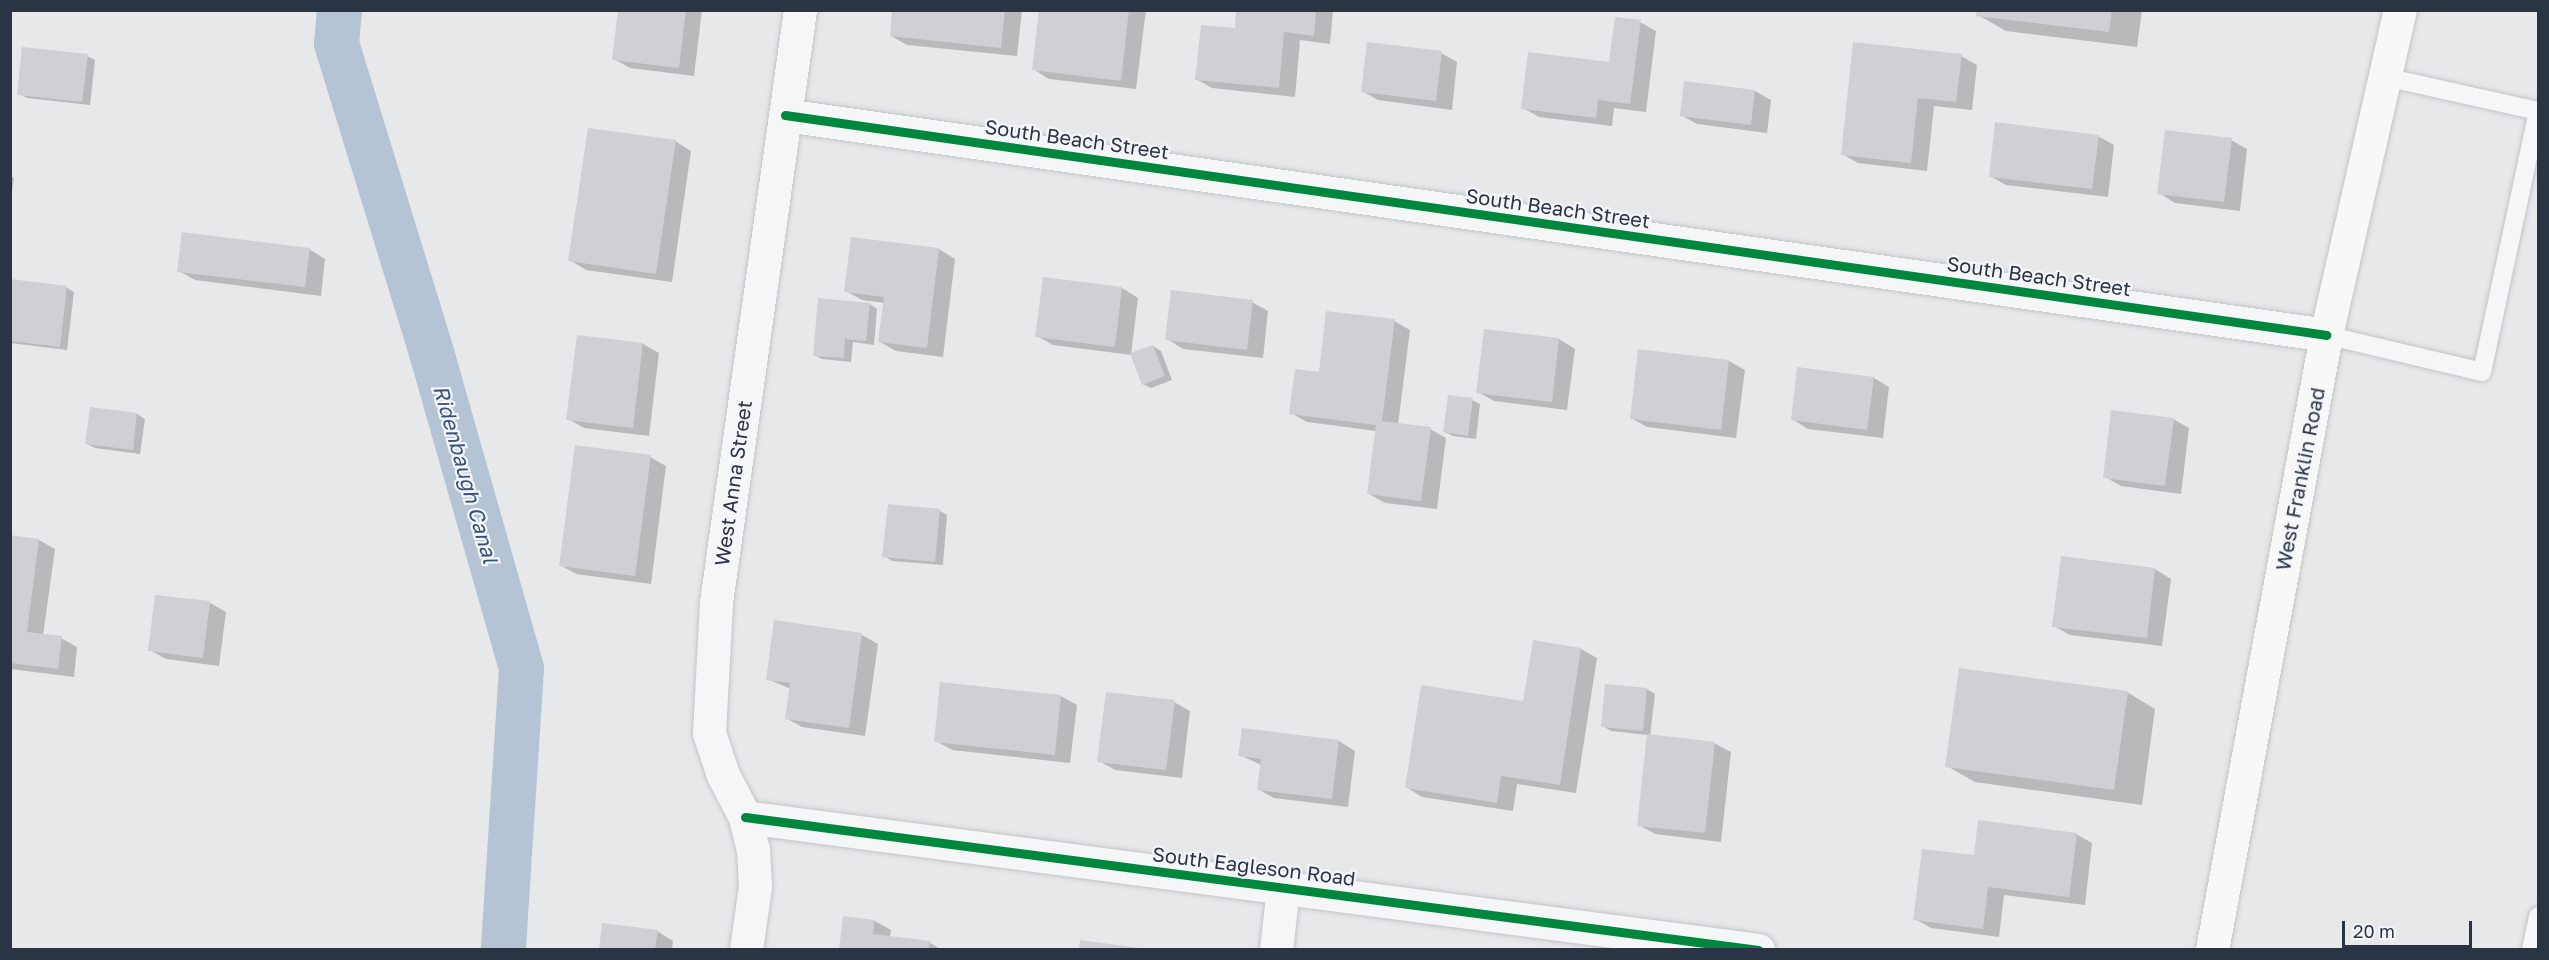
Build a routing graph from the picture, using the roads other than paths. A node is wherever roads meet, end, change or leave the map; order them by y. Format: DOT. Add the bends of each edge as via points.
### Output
graph roads {
  1 [pos="800,10"];
  2 [pos="2400,10"];
  3 [pos="2385,77"];
  4 [pos="2538,111"];
  5 [pos="785,115"];
  6 [pos="2326,335"];
  7 [pos="745,817"];
  8 [pos="1282,888"];
  9 [pos="2538,916"];
  10 [pos="747,950"];
  11 [pos="1276,950"];
  12 [pos="1758,950"];
  13 [pos="2212,950"];
  14 [pos="2531,950"];
  1 -- 5 [label="street, West Anna Street"];
  2 -- 3 [label="street, West Franklin Road"];
  3 -- 4 [label="lane"];
  3 -- 6 [label="street, West Franklin Road"];
  4 -- 6 [label="lane" via="2482,372"];
  5 -- 6 [label="street, South Beach Street"];
  5 -- 7 [label="street, West Anna Street" via="716,614 709,733 723,775"];
  6 -- 13 [label="street, West Franklin Road"];
  7 -- 8 [label="street, South Eagleson Road"];
  7 -- 10 [label="street, West Anna Street" via="753,850 755,886"];
  8 -- 11 [label="street"];
  8 -- 12 [label="street, South Eagleson Road"];
  9 -- 14 [label="lane"];
}
